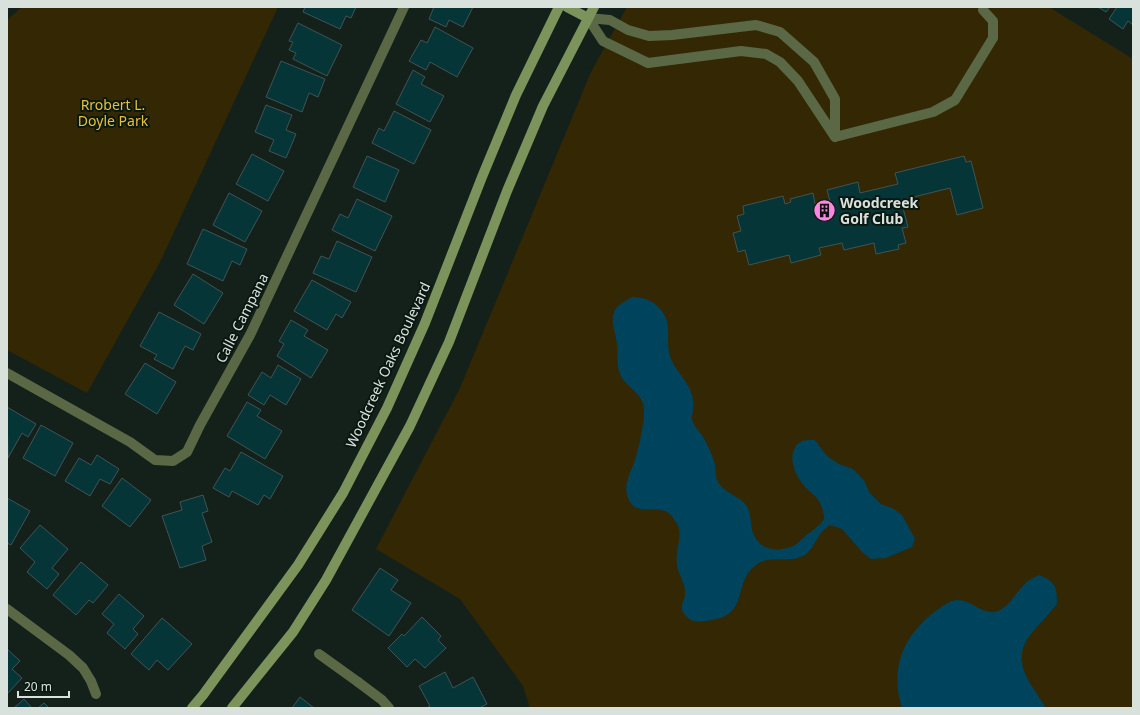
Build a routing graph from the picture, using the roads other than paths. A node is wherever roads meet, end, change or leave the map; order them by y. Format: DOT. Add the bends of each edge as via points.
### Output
graph roads {
  1 [pos="404,7"];
  2 [pos="559,7"];
  3 [pos="567,7"];
  4 [pos="594,7"];
  5 [pos="983,10"];
  6 [pos="588,18"];
  7 [pos="835,137"];
  8 [pos="7,373"];
  9 [pos="7,609"];
  10 [pos="319,654"];
  11 [pos="96,694"];
  12 [pos="192,708"];
  13 [pos="232,708"];
  14 [pos="389,708"];
  1 -- 8 [label="street, Calle Campana" via="250,335 187,452 172,461 155,460 130,442"];
  2 -- 12 [label="main road, Woodcreek Oaks Boulevard" via="516,95 425,323 387,408 343,493 298,565"];
  3 -- 6 [label="main road"];
  4 -- 6 [label="main road"];
  5 -- 7 [label="street" via="993,21 994,38 956,100 933,112"];
  6 -- 7 [label="street" via="603,41 648,63 741,51 766,54 780,62 798,81"];
  6 -- 7 [label="street" via="610,20 628,30 649,36 756,25 780,32 814,62 835,99"];
  6 -- 13 [label="main road" via="543,106 507,191 450,342 410,426 326,580 293,632"];
  9 -- 11 [label="street" via="83,668"];
  10 -- 14 [label="street" via="382,700"];
}
